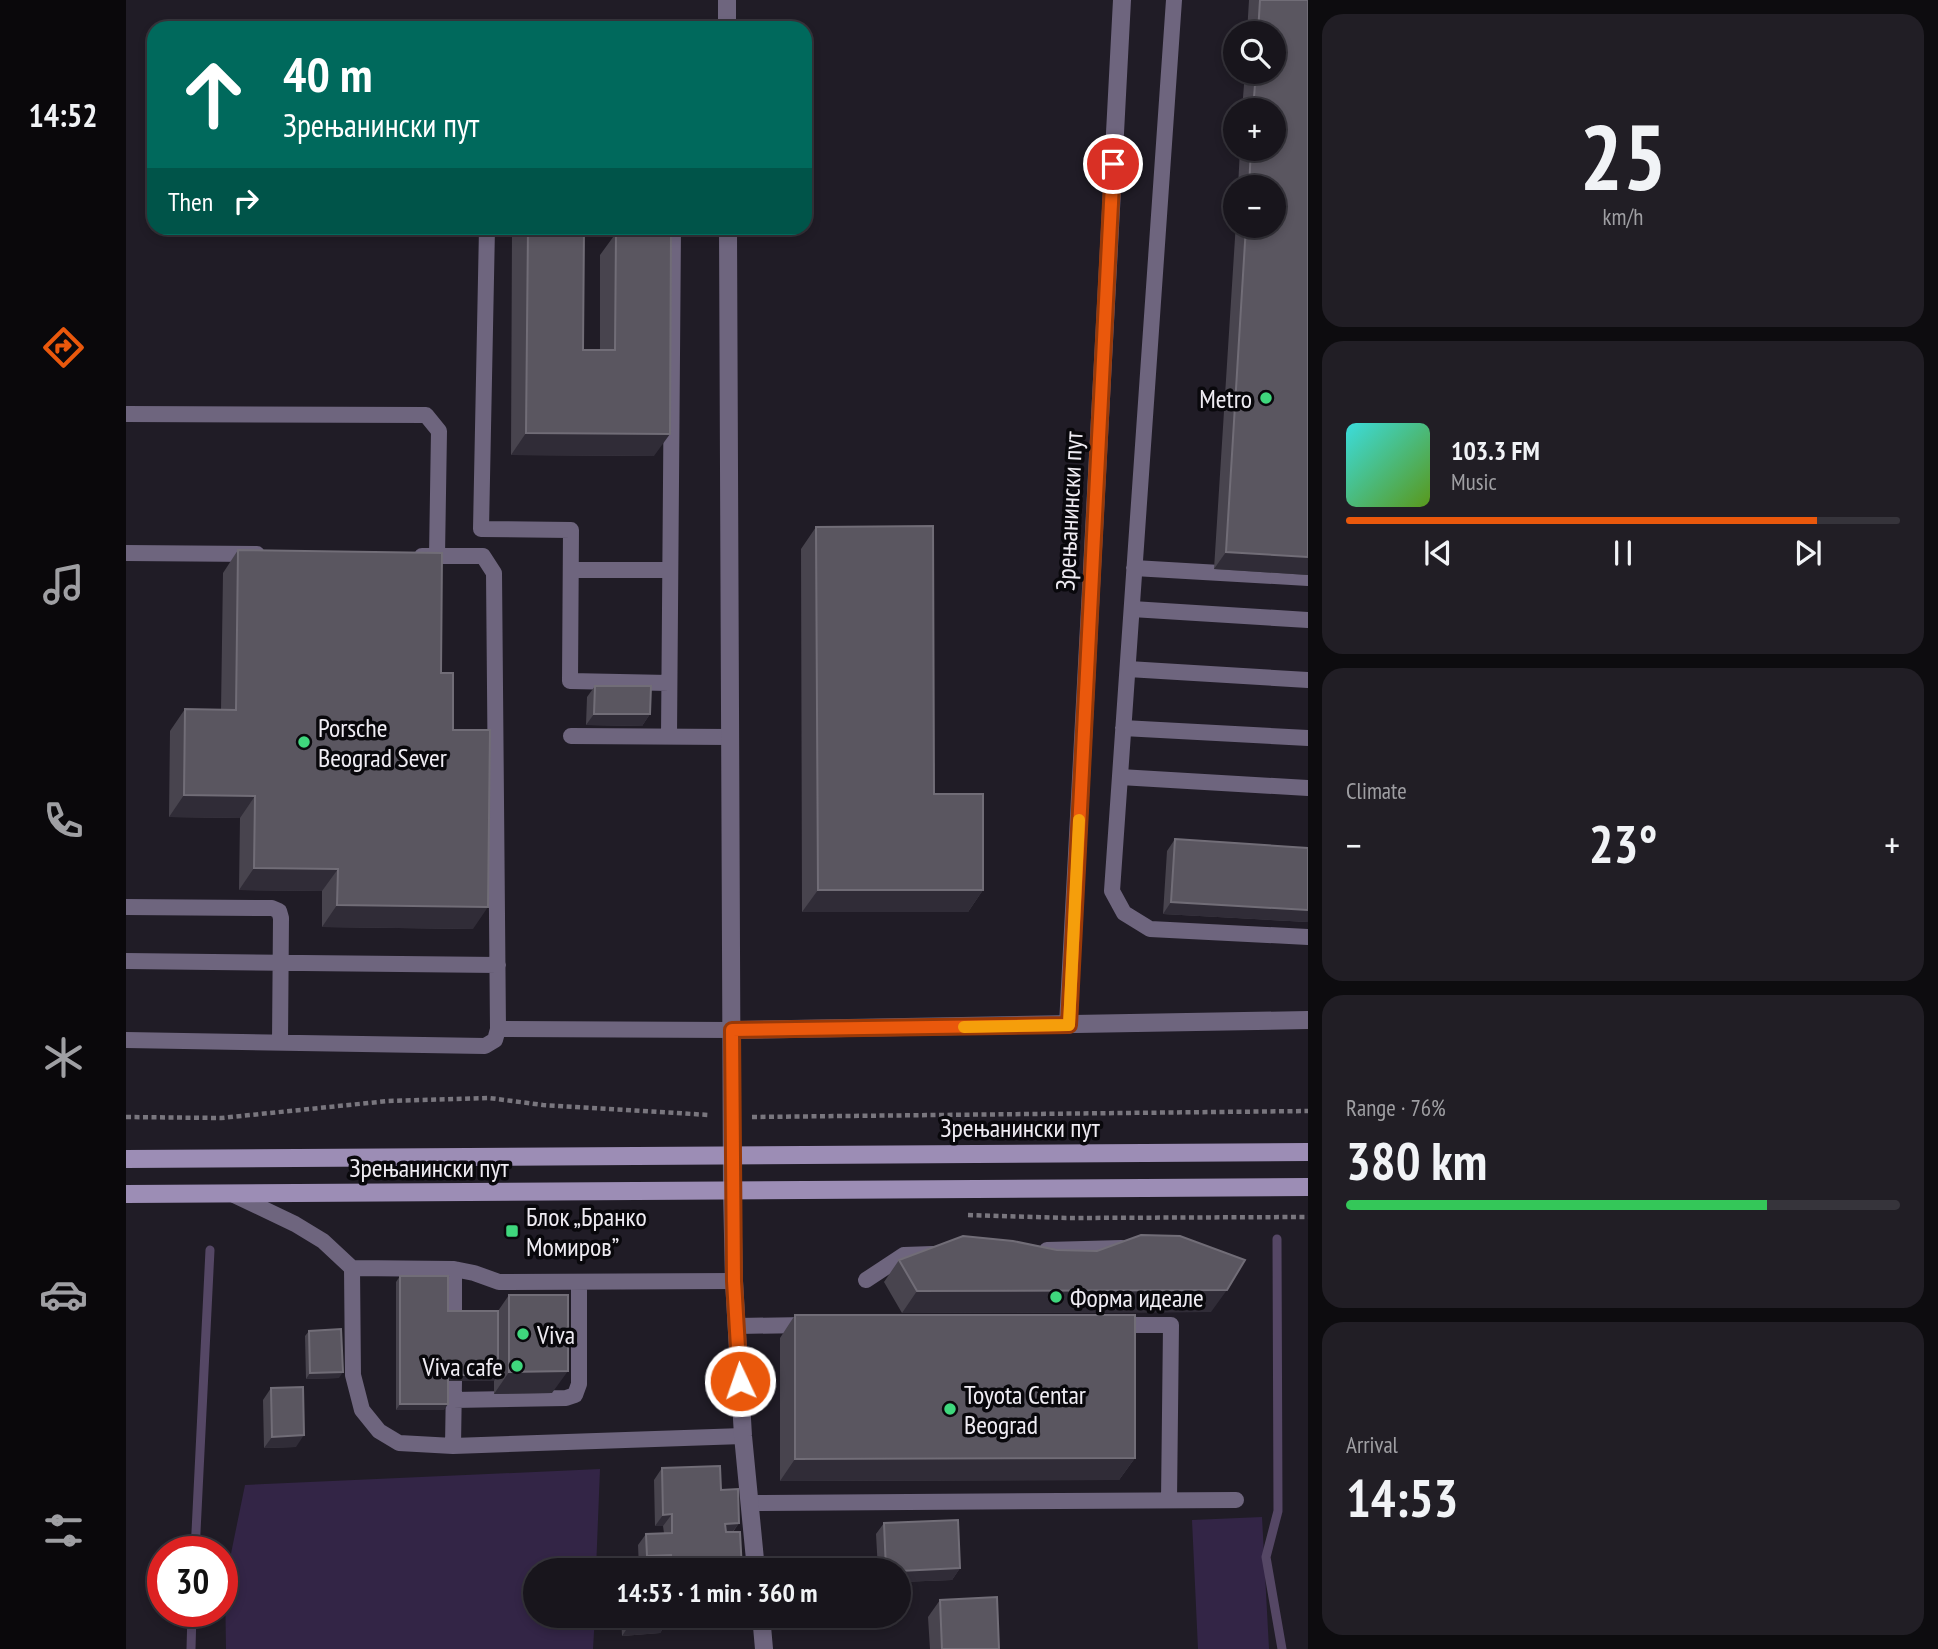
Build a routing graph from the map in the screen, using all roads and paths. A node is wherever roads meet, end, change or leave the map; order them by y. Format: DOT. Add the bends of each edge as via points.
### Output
graph roads {
  1 [pos="727,0"];
  2 [pos="1122,0"];
  3 [pos="1174,0"];
  4 [pos="727,21"];
  5 [pos="487,235"];
  6 [pos="673,235"];
  7 [pos="728,235"];
  8 [pos="126,414"];
  9 [pos="126,553"];
  10 [pos="270,554"];
  11 [pos="409,555"];
  12 [pos="437,556"];
  13 [pos="1134,568"];
  14 [pos="571,570"];
  15 [pos="669,570"];
  16 [pos="1308,578"];
  17 [pos="1132,609"];
  18 [pos="1308,620"];
  19 [pos="1128,669"];
  20 [pos="1308,680"];
  21 [pos="669,683"];
  22 [pos="1124,728"];
  23 [pos="571,736"];
  24 [pos="669,736"];
  25 [pos="729,737"];
  26 [pos="1308,738"];
  27 [pos="1120,777"];
  28 [pos="1308,788"];
  29 [pos="126,907"];
  30 [pos="1308,937"];
  31 [pos="126,961"];
  32 [pos="281,962"];
  33 [pos="498,965"];
  34 [pos="1308,1020"];
  35 [pos="1069,1025"];
  36 [pos="499,1029"];
  37 [pos="732,1030"];
  38 [pos="126,1040"];
  39 [pos="280,1042"];
  40 [pos="1308,1111"];
  41 [pos="126,1117"];
  42 [pos="732,1117"];
  43 [pos="1308,1152"];
  44 [pos="732,1156"];
  45 [pos="126,1159"];
  46 [pos="1308,1187"];
  47 [pos="732,1190"];
  48 [pos="126,1194"];
  49 [pos="232,1194"];
  50 [pos="955,1215"];
  51 [pos="1308,1217"];
  52 [pos="1133,1248"];
  53 [pos="1025,1251"];
  54 [pos="944,1254"];
  55 [pos="352,1268"];
  56 [pos="454,1269"];
  57 [pos="866,1280"];
  58 [pos="734,1281"];
  59 [pos="579,1283"];
  60 [pos="454,1317"];
  61 [pos="828,1325"];
  62 [pos="1101,1325"];
  63 [pos="738,1326"];
  64 [pos="454,1381"];
  65 [pos="453,1399"];
  66 [pos="743,1436"];
  67 [pos="453,1447"];
  68 [pos="1168,1500"];
  69 [pos="1236,1500"];
  70 [pos="750,1503"];
  71 [pos="756,1558"];
  72 [pos="762,1628"];
  73 [pos="764,1649"];
  1 -- 4 [label="street"];
  2 -- 35 [label="street, Зрењанински пут"];
  3 -- 13 [label="lane"];
  5 -- 14 [label="lane" via="481,529 571,530"];
  6 -- 15 [label="lane"];
  7 -- 25 [label="street"];
  8 -- 12 [label="lane" via="426,415 439,431"];
  9 -- 10 [label="lane"];
  11 -- 12 [label="lane"];
  12 -- 33 [label="lane" via="484,556 494,573"];
  13 -- 16 [label="lane"];
  13 -- 17 [label="lane"];
  14 -- 15 [label="lane"];
  14 -- 21 [label="lane" via="570,681"];
  15 -- 21 [label="lane"];
  17 -- 18 [label="lane"];
  17 -- 19 [label="lane"];
  19 -- 20 [label="lane"];
  19 -- 22 [label="lane"];
  21 -- 24 [label="lane"];
  22 -- 26 [label="lane"];
  22 -- 27 [label="lane"];
  23 -- 24 [label="lane"];
  24 -- 25 [label="lane"];
  25 -- 37 [label="street"];
  27 -- 28 [label="lane"];
  27 -- 30 [label="lane" via="1112,891 1124,914 1150,929"];
  29 -- 32 [label="lane" via="272,908 281,918"];
  31 -- 32 [label="lane"];
  32 -- 33 [label="lane"];
  32 -- 39 [label="lane"];
  33 -- 36 [label="lane"];
  34 -- 35 [label="street"];
  35 -- 37 [label="street"];
  36 -- 37 [label="lane"];
  36 -- 39 [label="lane" via="495,1040 485,1046"];
  37 -- 42 [label="street"];
  38 -- 39 [label="lane"];
  40 -- 42 [label="path"];
  41 -- 42 [label="path" via="221,1118 388,1101 489,1098"];
  42 -- 44 [label="street"];
  43 -- 44 [label="main road, Зрењанински пут"];
  44 -- 45 [label="main road, Зрењанински пут"];
  44 -- 47 [label="street"];
  46 -- 47 [label="main road, Зрењанински пут"];
  47 -- 49 [label="main road, Зрењанински пут"];
  47 -- 58 [label="street"];
  48 -- 49 [label="main road, Зрењанински пут"];
  49 -- 55 [label="lane" via="304,1229"];
  50 -- 51 [label="path"];
  52 -- 53 [label="lane"];
  54 -- 57 [label="lane" via="904,1255"];
  55 -- 56 [label="lane"];
  55 -- 67 [label="lane" via="353,1375 362,1410 380,1432 400,1443"];
  56 -- 59 [label="lane" via="499,1282"];
  56 -- 60 [label="lane"];
  58 -- 59 [label="lane"];
  58 -- 63 [label="street"];
  59 -- 65 [label="lane" via="579,1384 575,1395"];
  61 -- 63 [label="lane"];
  62 -- 68 [label="lane" via="1171,1325"];
  63 -- 66 [label="street"];
  64 -- 65 [label="lane"];
  65 -- 67 [label="lane"];
  66 -- 67 [label="lane"];
  66 -- 70 [label="street"];
  68 -- 69 [label="lane"];
  68 -- 70 [label="lane"];
  70 -- 71 [label="street"];
  72 -- 73 [label="street"];
}
